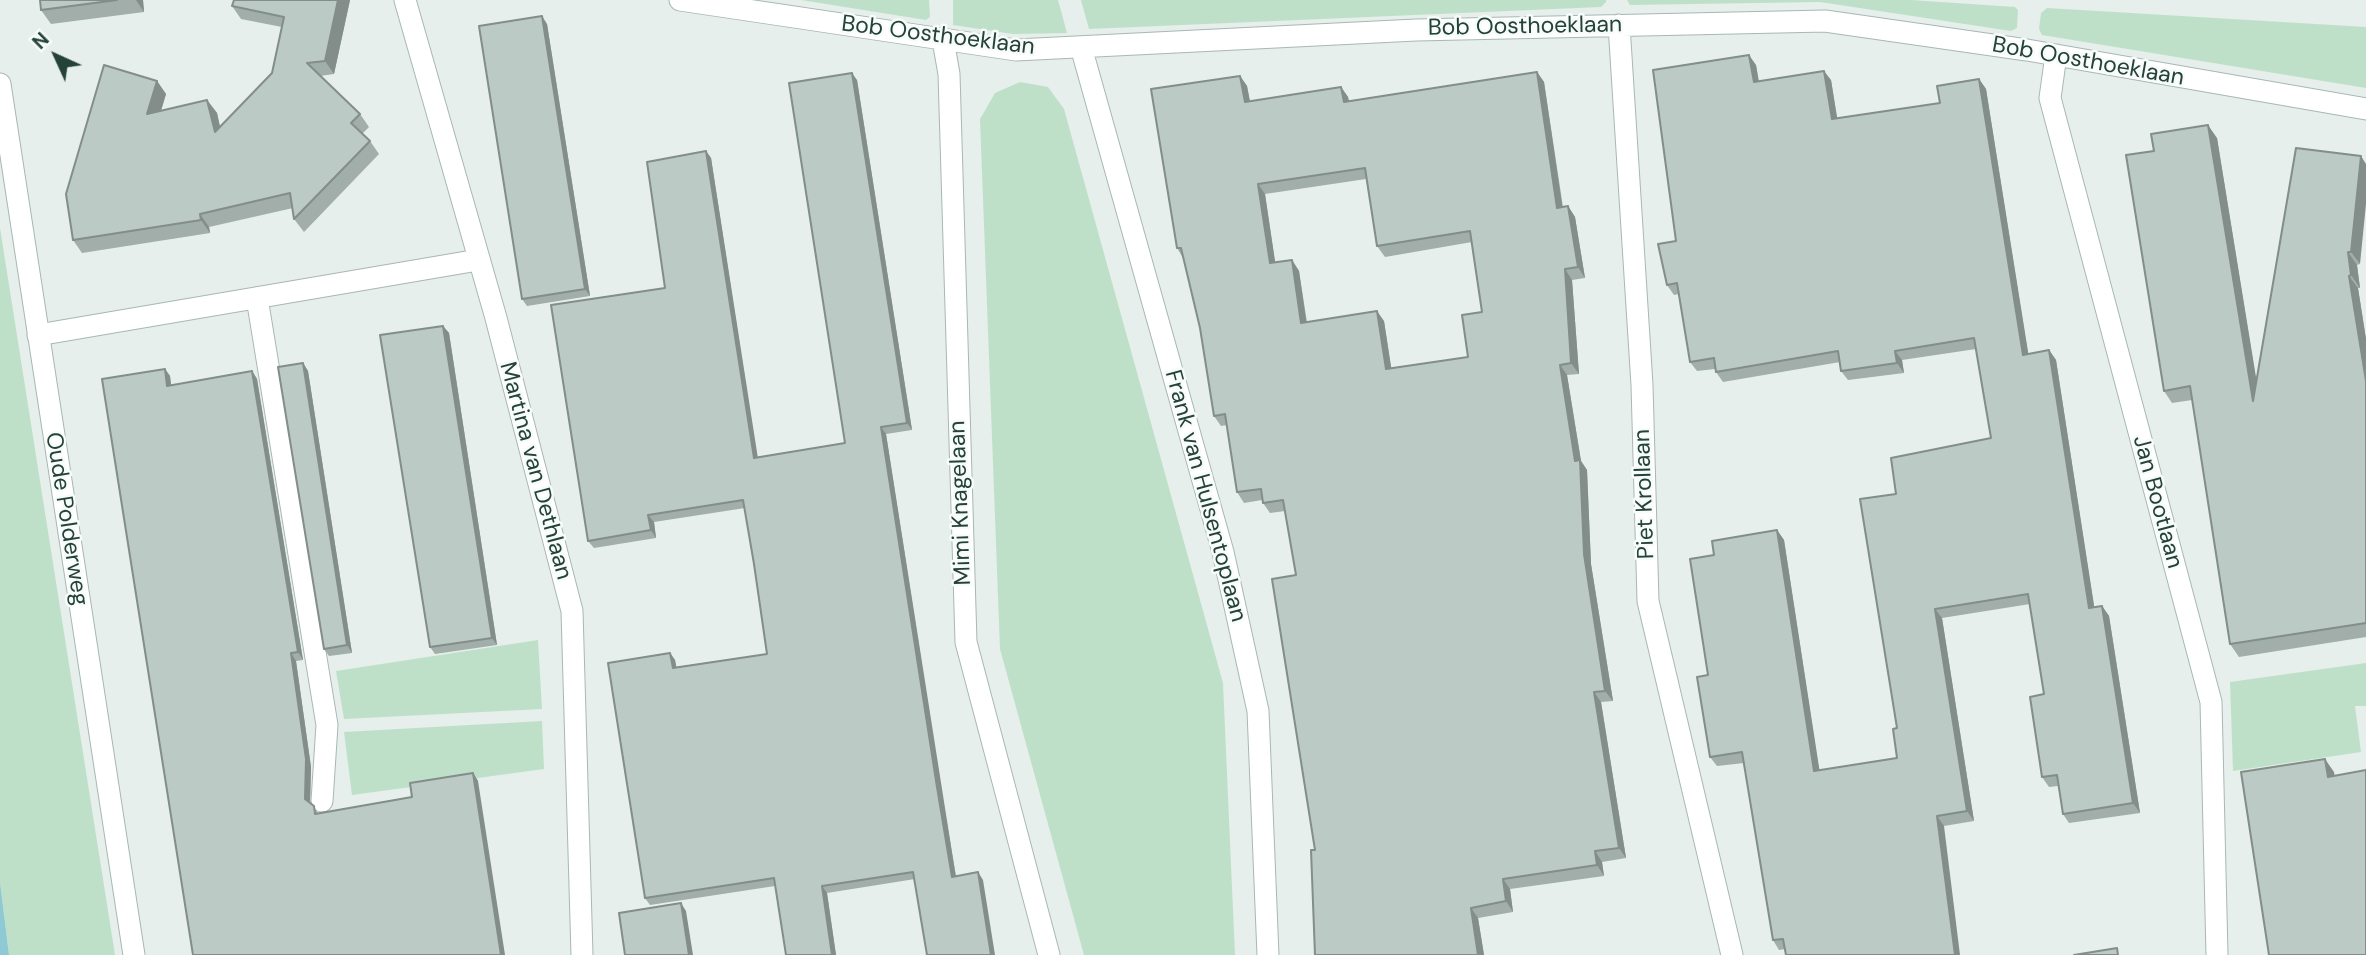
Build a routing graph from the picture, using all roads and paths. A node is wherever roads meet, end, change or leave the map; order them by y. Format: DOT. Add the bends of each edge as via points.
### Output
graph roads {
  1 [pos="405,0"];
  2 [pos="680,0"];
  3 [pos="1619,25"];
  4 [pos="943,40"];
  5 [pos="1082,47"];
  6 [pos="2056,55"];
  7 [pos="0,84"];
  8 [pos="2366,109"];
  9 [pos="478,260"];
  10 [pos="257,298"];
  11 [pos="38,335"];
  12 [pos="322,801"];
  13 [pos="134,955"];
  14 [pos="582,955"];
  15 [pos="1049,955"];
  16 [pos="1268,955"];
  17 [pos="1732,955"];
  18 [pos="2217,955"];
  1 -- 9 [label="street, Martina van Dethlaan"];
  2 -- 4 [label="street, Bob Oosthoeklaan"];
  3 -- 5 [label="street, Bob Oosthoeklaan"];
  3 -- 6 [label="street, Bob Oosthoeklaan" via="1825,21"];
  3 -- 17 [label="street, Piet Krollaan" via="1642,385 1648,601"];
  4 -- 5 [label="street, Bob Oosthoeklaan" via="1016,50"];
  4 -- 15 [label="street, Mimi Knagelaan" via="949,74 966,642"];
  5 -- 16 [label="street, Frank van Hulsentoplaan" via="1223,552 1258,711"];
  6 -- 8 [label="street, Bob Oosthoeklaan"];
  6 -- 18 [label="street, Jan Bootlaan" via="2050,97 2211,702"];
  7 -- 11 [label="street, Oude Polderweg"];
  9 -- 10 [label="street"];
  9 -- 14 [label="street, Martina van Dethlaan" via="572,611"];
  10 -- 11 [label="street"];
  10 -- 12 [label="street" via="327,725"];
  11 -- 13 [label="street, Oude Polderweg"];
}
